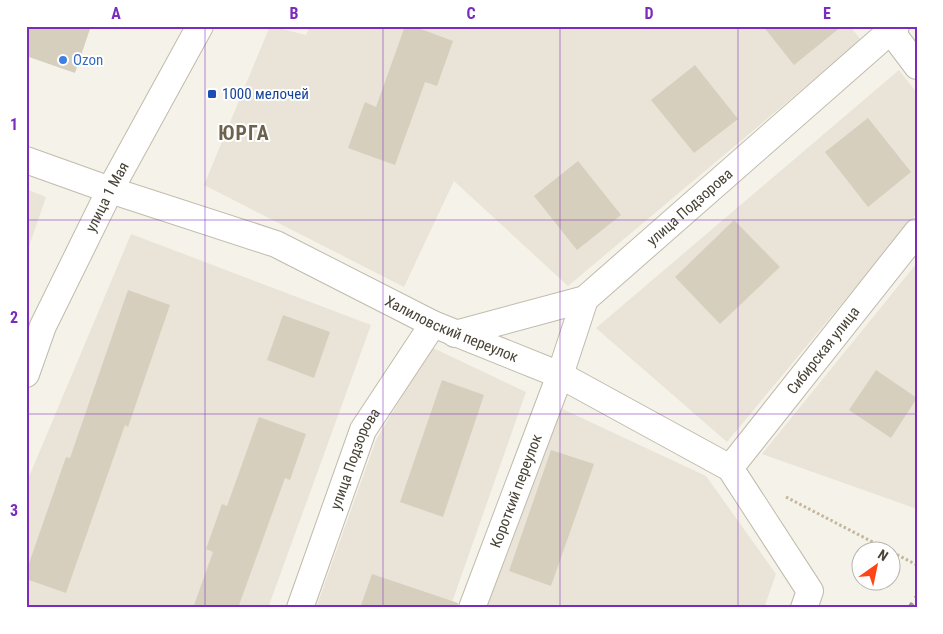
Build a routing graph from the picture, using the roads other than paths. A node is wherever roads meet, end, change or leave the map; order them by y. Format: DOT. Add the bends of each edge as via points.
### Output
graph roads {
  1 [pos="200,26"];
  2 [pos="891,28"];
  3 [pos="917,66"];
  4 [pos="26,160"];
  5 [pos="110,190"];
  6 [pos="917,232"];
  7 [pos="585,299"];
  8 [pos="444,329"];
  9 [pos="26,374"];
  10 [pos="560,375"];
  11 [pos="730,468"];
  12 [pos="807,600"];
  13 [pos="300,608"];
  14 [pos="472,608"];
  1 -- 5 [label="street, улица 1 Мая"];
  2 -- 3 [label="street"];
  2 -- 7 [label="street, улица Подзорова"];
  4 -- 5 [label="street, Халиловский переулок"];
  5 -- 8 [label="street, Халиловский переулок" via="276,244"];
  5 -- 9 [label="street, улица 1 Мая" via="43,326"];
  6 -- 11 [label="street, Сибирская улица"];
  7 -- 8 [label="street, улица Подзорова"];
  7 -- 10 [label="street, Короткий переулок"];
  8 -- 10 [label="street, Халиловский переулок"];
  8 -- 13 [label="street, улица Подзорова" via="363,430"];
  10 -- 11 [label="street, Халиловский переулок"];
  10 -- 14 [label="street, Короткий переулок"];
  11 -- 12 [label="street, Халиловский переулок"];
}
